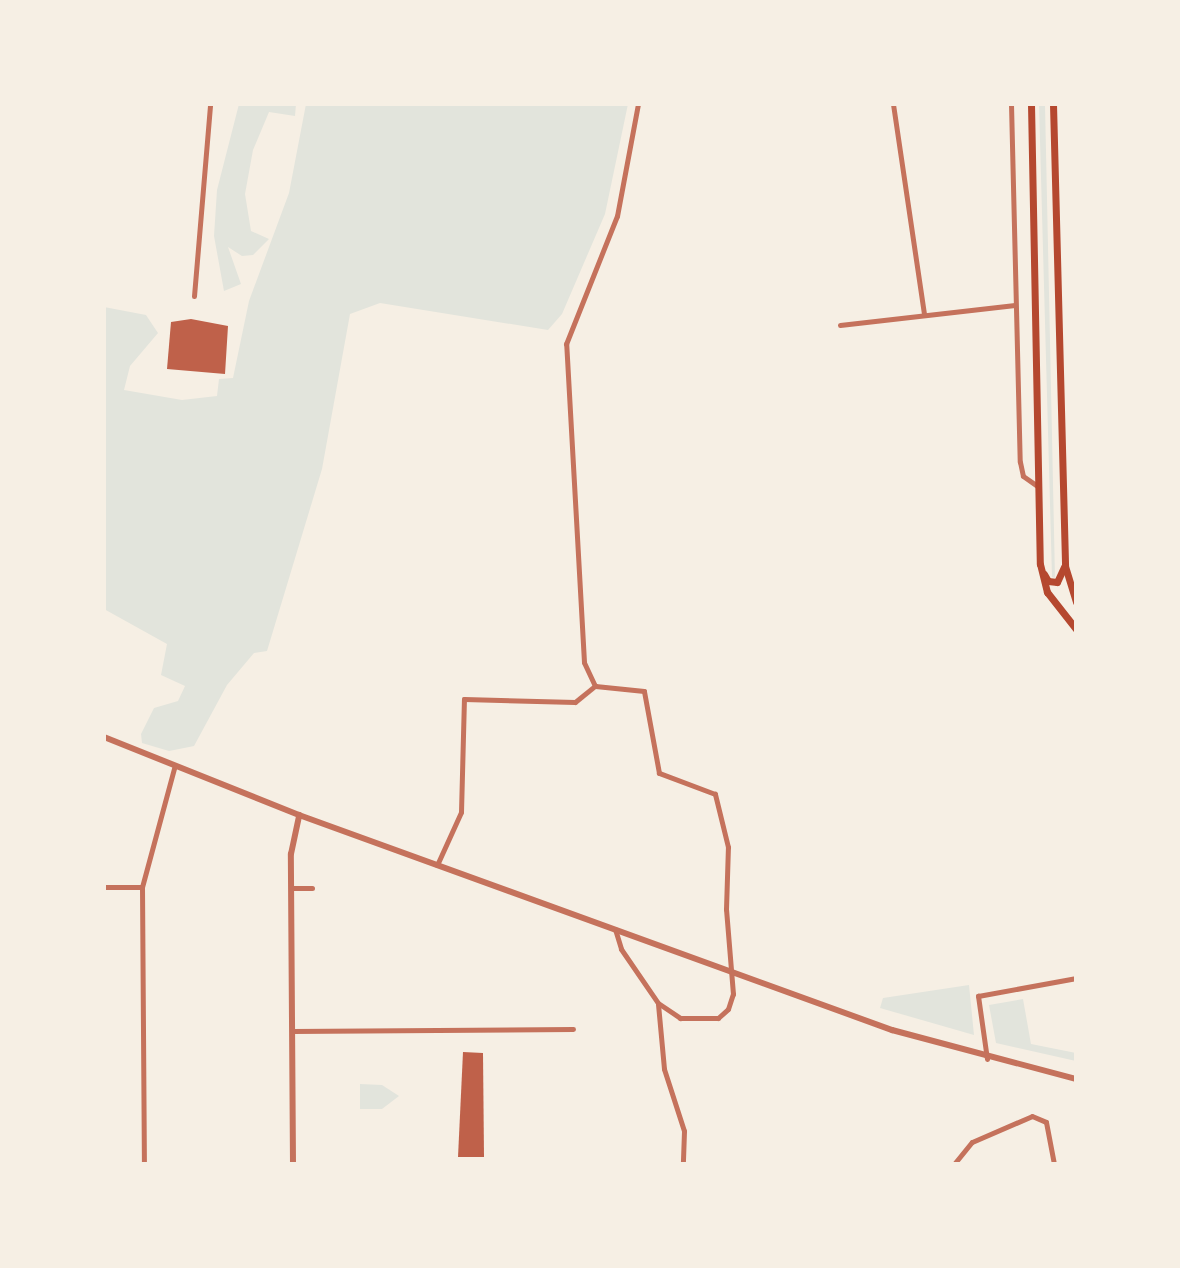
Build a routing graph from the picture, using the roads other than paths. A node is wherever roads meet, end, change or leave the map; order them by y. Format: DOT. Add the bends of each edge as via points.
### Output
graph roads {
  1 [pos="210,104"];
  2 [pos="638,104"];
  3 [pos="893,104"];
  4 [pos="1011,104"];
  5 [pos="1031,104"];
  6 [pos="1053,104"];
  7 [pos="194,296"];
  8 [pos="1015,305"];
  9 [pos="924,314"];
  10 [pos="840,325"];
  11 [pos="1039,487"];
  12 [pos="1040,564"];
  13 [pos="1065,566"];
  14 [pos="1076,602"];
  15 [pos="1076,629"];
  16 [pos="595,686"];
  17 [pos="104,737"];
  18 [pos="175,765"];
  19 [pos="299,815"];
  20 [pos="437,865"];
  21 [pos="104,887"];
  22 [pos="142,887"];
  23 [pos="291,888"];
  24 [pos="312,888"];
  25 [pos="615,929"];
  26 [pos="1076,978"];
  27 [pos="658,1003"];
  28 [pos="573,1029"];
  29 [pos="292,1031"];
  30 [pos="987,1059"];
  31 [pos="1076,1079"];
  32 [pos="144,1164"];
  33 [pos="293,1164"];
  34 [pos="683,1164"];
  35 [pos="954,1164"];
  36 [pos="1054,1164"];
  1 -- 7 [label="street"];
  2 -- 16 [label="street" via="617,216 566,344 584,662"];
  3 -- 9 [label="street"];
  4 -- 8 [label="street"];
  5 -- 11 [label="main road"];
  6 -- 13 [label="main road"];
  8 -- 9 [label="street"];
  8 -- 11 [label="street" via="1020,462 1023,476"];
  9 -- 10 [label="street"];
  11 -- 12 [label="main road"];
  12 -- 13 [label="main road" via="1052,584"];
  12 -- 15 [label="main road" via="1047,592"];
  13 -- 14 [label="main road"];
  16 -- 20 [label="street" via="575,702 464,699 461,812"];
  16 -- 27 [label="street" via="644,691 659,773 715,794 728,847 726,909 733,994 728,1009 718,1018 680,1018"];
  17 -- 18 [label="street"];
  18 -- 19 [label="street"];
  18 -- 22 [label="street"];
  19 -- 20 [label="street"];
  19 -- 23 [label="street"];
  20 -- 25 [label="street"];
  21 -- 22 [label="street"];
  22 -- 32 [label="street"];
  23 -- 24 [label="street"];
  23 -- 29 [label="street"];
  25 -- 27 [label="street" via="621,949"];
  25 -- 30 [label="street" via="871,1023"];
  26 -- 30 [label="street" via="978,996"];
  27 -- 34 [label="street" via="664,1069 684,1131"];
  28 -- 29 [label="street"];
  29 -- 33 [label="street"];
  30 -- 31 [label="street"];
  35 -- 36 [label="street" via="972,1142 1032,1116 1046,1122"];
}
